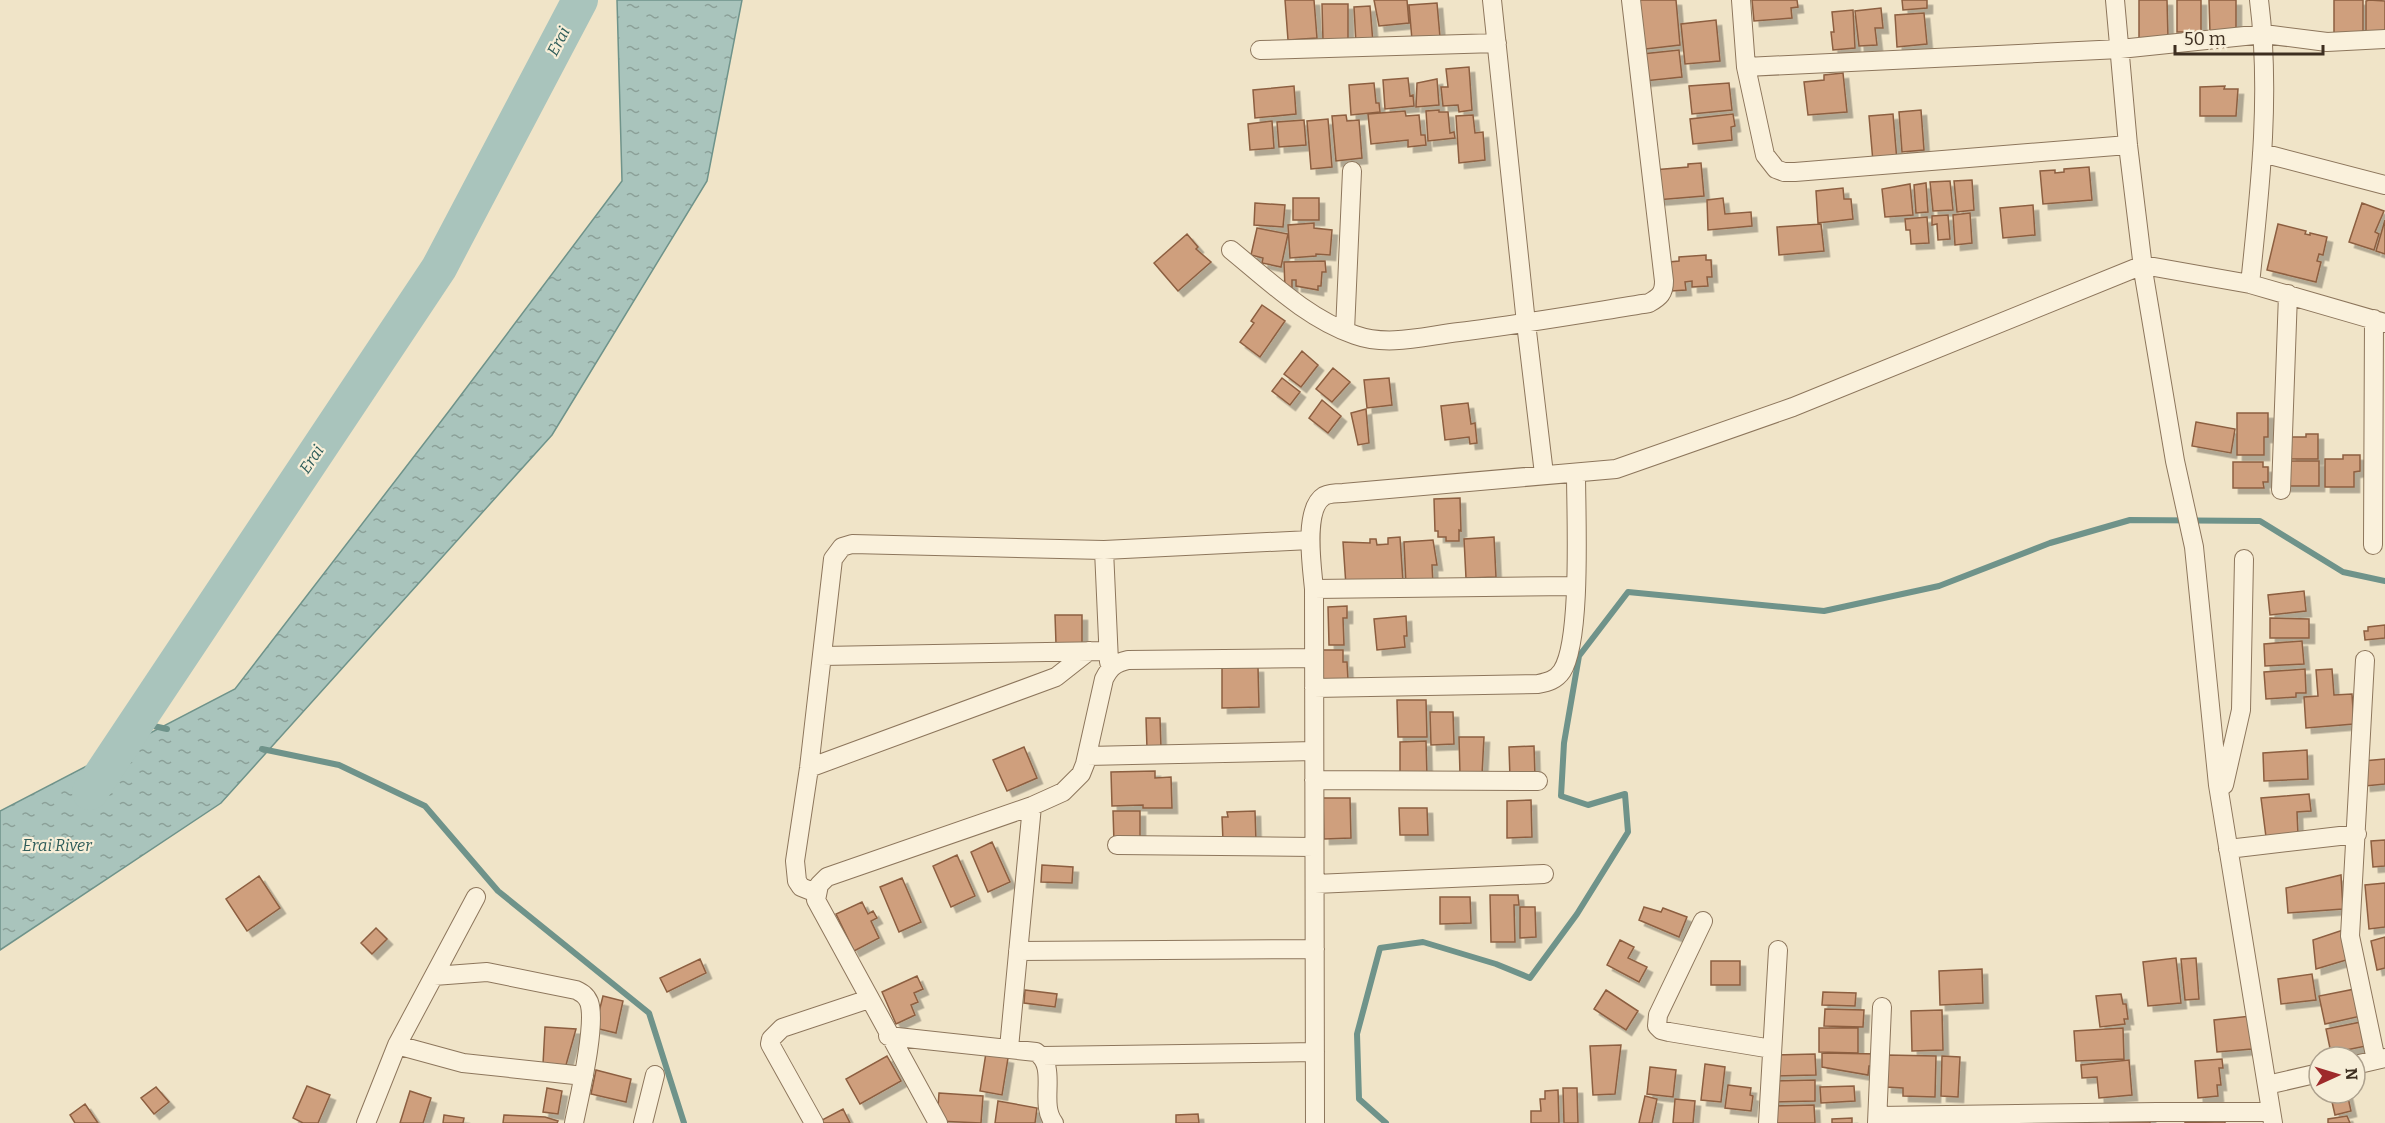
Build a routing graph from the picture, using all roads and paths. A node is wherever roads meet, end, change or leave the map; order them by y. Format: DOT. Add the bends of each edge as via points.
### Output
graph roads {
  1 [pos="1492,0"];
  2 [pos="1631,0"];
  3 [pos="1741,0"];
  4 [pos="2115,0"];
  5 [pos="2259,0"];
  6 [pos="2264,34"];
  7 [pos="2385,39"];
  8 [pos="1497,44"];
  9 [pos="2120,49"];
  10 [pos="1260,50"];
  11 [pos="1746,67"];
  12 [pos="2128,145"];
  13 [pos="2262,153"];
  14 [pos="1352,171"];
  15 [pos="2385,186"];
  16 [pos="1231,250"];
  17 [pos="2142,265"];
  18 [pos="2250,284"];
  19 [pos="2288,294"];
  20 [pos="2379,321"];
  21 [pos="1526,323"];
  22 [pos="1345,331"];
  23 [pos="1576,473"];
  24 [pos="1545,474"];
  25 [pos="2281,490"];
  26 [pos="1310,540"];
  27 [pos="2373,545"];
  28 [pos="1104,550"];
  29 [pos="2244,559"];
  30 [pos="1575,586"];
  31 [pos="1314,589"];
  32 [pos="1089,651"];
  33 [pos="822,656"];
  34 [pos="1314,658"];
  35 [pos="1109,659"];
  36 [pos="2365,660"];
  37 [pos="1314,688"];
  38 [pos="1314,751"];
  39 [pos="1087,756"];
  40 [pos="809,768"];
  41 [pos="1314,780"];
  42 [pos="1538,782"];
  43 [pos="2220,798"];
  44 [pos="1032,806"];
  45 [pos="2357,834"];
  46 [pos="1117,845"];
  47 [pos="1314,847"];
  48 [pos="2228,849"];
  49 [pos="1544,874"];
  50 [pos="1315,884"];
  51 [pos="816,893"];
  52 [pos="476,897"];
  53 [pos="1703,921"];
  54 [pos="1315,949"];
  55 [pos="1778,950"];
  56 [pos="1018,951"];
  57 [pos="434,976"];
  58 [pos="869,999"];
  59 [pos="1882,1007"];
  60 [pos="888,1036"];
  61 [pos="397,1045"];
  62 [pos="1009,1048"];
  63 [pos="1772,1049"];
  64 [pos="1315,1052"];
  65 [pos="1042,1056"];
  66 [pos="2380,1059"];
  67 [pos="655,1075"];
  68 [pos="584,1076"];
  69 [pos="2307,1076"];
  70 [pos="2267,1085"];
  71 [pos="2024,1118"];
  72 [pos="2272,1118"];
  73 [pos="1877,1120"];
  74 [pos="366,1123"];
  75 [pos="574,1123"];
  76 [pos="643,1123"];
  77 [pos="814,1123"];
  78 [pos="938,1123"];
  79 [pos="1054,1123"];
  80 [pos="1315,1123"];
  81 [pos="1768,1123"];
  1 -- 8 [label="street"];
  2 -- 21 [label="street" via="1664,290 1649,303"];
  3 -- 11 [label="street"];
  4 -- 9 [label="street"];
  5 -- 6 [label="street"];
  6 -- 7 [label="street" via="2326,42"];
  6 -- 9 [label="street"];
  6 -- 13 [label="street"];
  8 -- 10 [label="street"];
  8 -- 21 [label="street"];
  9 -- 11 [label="street"];
  9 -- 12 [label="street"];
  11 -- 12 [label="street" via="1765,155 1776,169 1784,172"];
  12 -- 17 [label="street"];
  13 -- 15 [label="street"];
  13 -- 18 [label="street"];
  14 -- 22 [label="street"];
  16 -- 22 [label="street" via="1287,296"];
  17 -- 18 [label="street"];
  17 -- 23 [label="street" via="1793,407 1616,470"];
  17 -- 43 [label="street" via="2194,548"];
  18 -- 19 [label="street"];
  19 -- 20 [label="street"];
  19 -- 25 [label="street"];
  20 -- 27 [label="street"];
  21 -- 22 [label="street" via="1388,341"];
  21 -- 24 [label="street"];
  23 -- 24 [label="street"];
  23 -- 30 [label="street"];
  24 -- 26 [label="street" via="1329,495 1315,507"];
  26 -- 28 [label="street"];
  26 -- 31 [label="street"];
  28 -- 33 [label="street" via="852,544 842,547 833,559"];
  28 -- 35 [label="street"];
  29 -- 43 [label="street" via="2241,710"];
  30 -- 31 [label="street"];
  30 -- 37 [label="street" via="1570,650 1563,670 1549,682"];
  31 -- 34 [label="street"];
  32 -- 33 [label="street"];
  32 -- 35 [label="street"];
  32 -- 40 [label="street" via="1056,677"];
  33 -- 40 [label="street"];
  34 -- 35 [label="street" via="1118,662"];
  34 -- 37 [label="street"];
  35 -- 39 [label="street"];
  36 -- 45 [label="street"];
  37 -- 38 [label="street"];
  38 -- 39 [label="street"];
  38 -- 41 [label="street"];
  39 -- 44 [label="street" via="1081,774 1068,788"];
  40 -- 51 [label="street" via="795,869 801,887"];
  41 -- 42 [label="street"];
  41 -- 47 [label="street"];
  43 -- 48 [label="street"];
  44 -- 51 [label="street" via="827,877"];
  44 -- 56 [label="street"];
  45 -- 48 [label="street"];
  45 -- 66 [label="street" via="2350,936"];
  46 -- 47 [label="street"];
  47 -- 50 [label="street"];
  48 -- 70 [label="street"];
  49 -- 50 [label="street"];
  50 -- 54 [label="street"];
  51 -- 58 [label="street" via="816,900"];
  52 -- 57 [label="street"];
  53 -- 63 [label="street" via="1658,1015 1657,1026 1670,1032"];
  54 -- 56 [label="street"];
  54 -- 64 [label="street"];
  55 -- 63 [label="street"];
  56 -- 62 [label="street"];
  57 -- 61 [label="street"];
  57 -- 68 [label="street" via="487,972 585,995 591,1016"];
  58 -- 60 [label="street"];
  58 -- 77 [label="street" via="782,1028 771,1038 770,1044"];
  59 -- 73 [label="street"];
  60 -- 62 [label="street"];
  60 -- 78 [label="street"];
  61 -- 68 [label="street" via="463,1063"];
  61 -- 74 [label="street"];
  62 -- 65 [label="street" via="1030,1050"];
  63 -- 81 [label="street"];
  64 -- 65 [label="street"];
  64 -- 80 [label="street"];
  65 -- 79 [label="street" via="1047,1065 1048,1112"];
  67 -- 76 [label="street"];
  68 -- 75 [label="street"];
  69 -- 70 [label="street"];
  70 -- 72 [label="street"];
  71 -- 72 [label="street"];
  71 -- 73 [label="street"];
}
